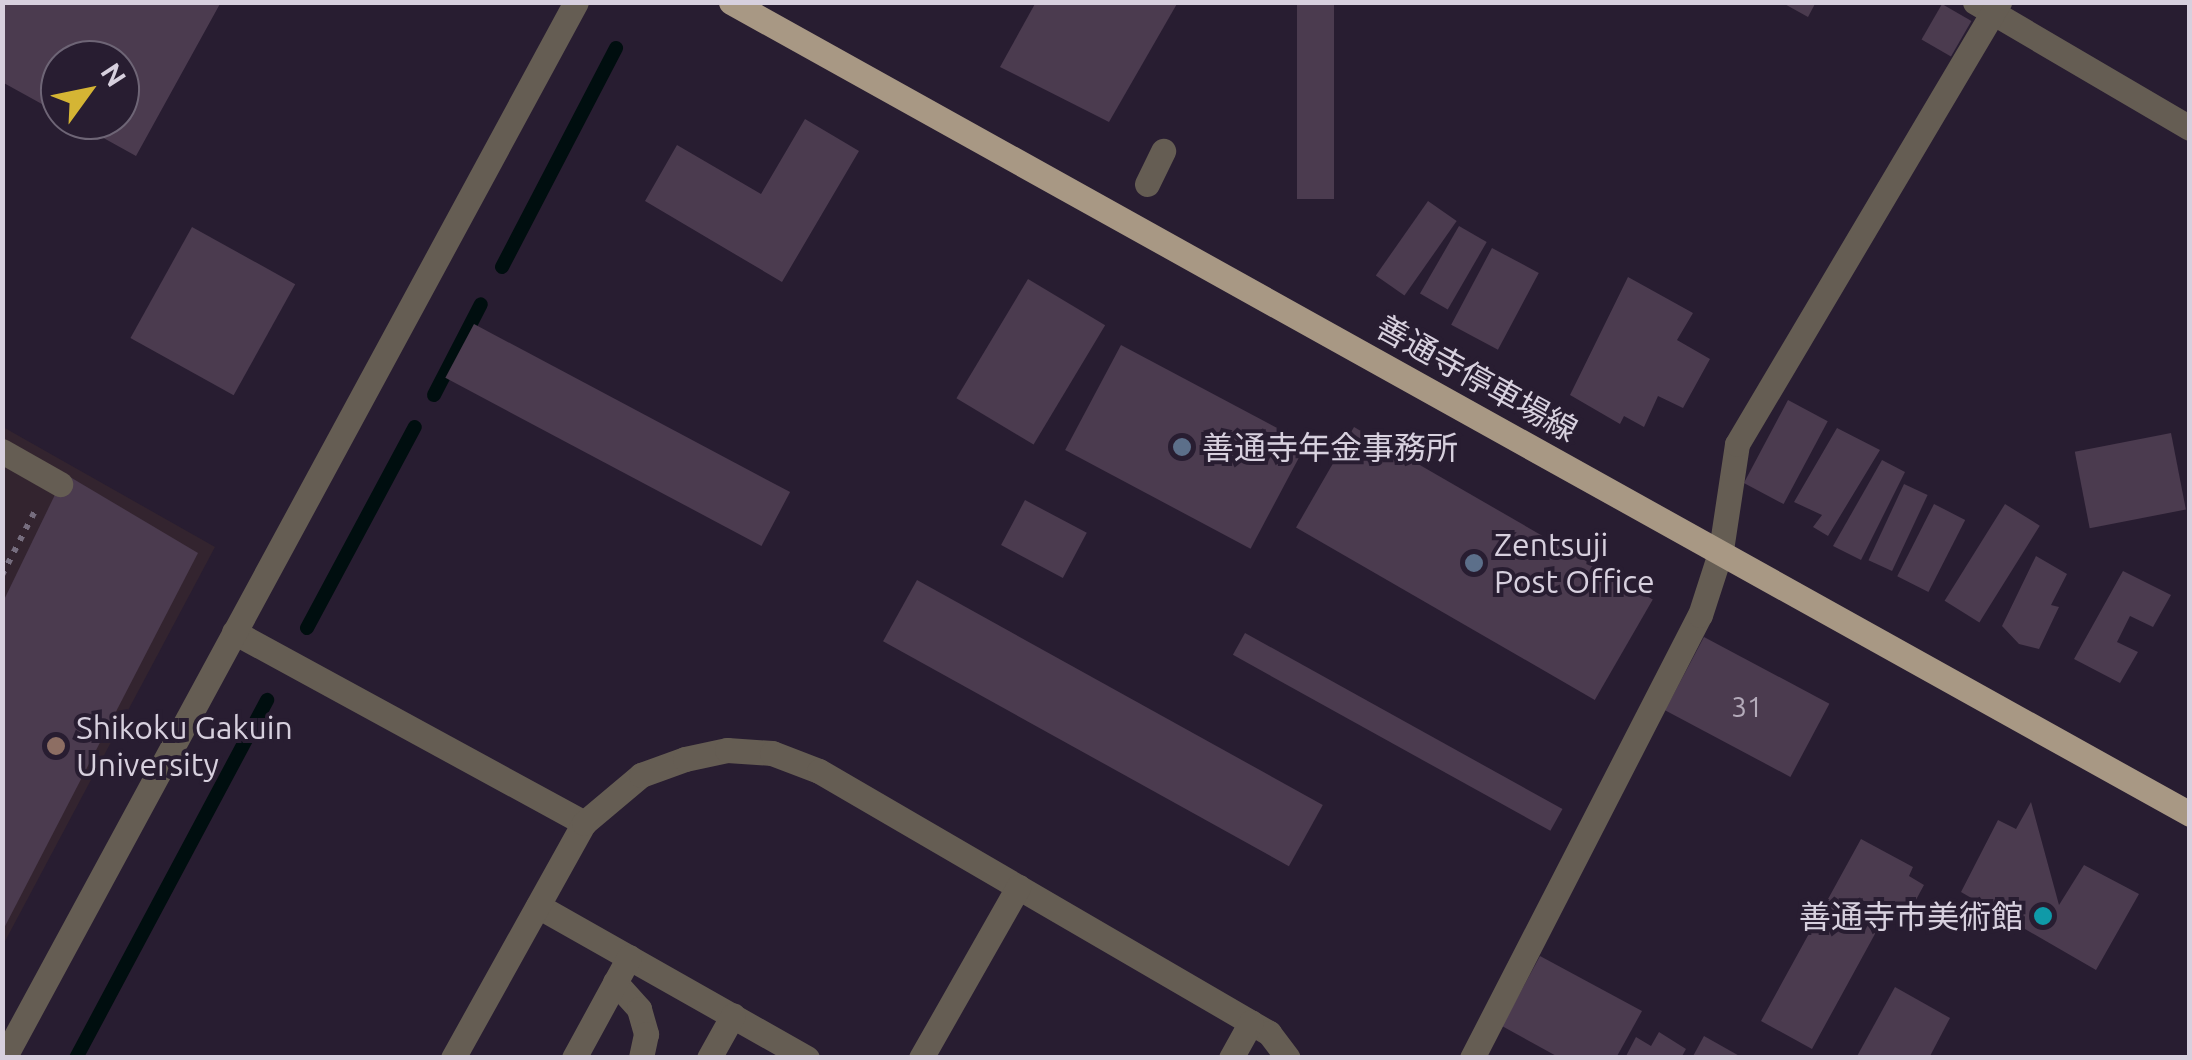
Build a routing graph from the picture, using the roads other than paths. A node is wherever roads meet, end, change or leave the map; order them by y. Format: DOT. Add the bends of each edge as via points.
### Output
graph roads {
  1 [pos="576,2"];
  2 [pos="731,2"];
  3 [pos="1989,6"];
  4 [pos="2190,128"];
  5 [pos="1164,151"];
  6 [pos="1146,184"];
  7 [pos="2,450"];
  8 [pos="56,482"];
  9 [pos="1721,550"];
  10 [pos="234,632"];
  11 [pos="2190,814"];
  12 [pos="584,823"];
  13 [pos="1018,887"];
  14 [pos="538,906"];
  15 [pos="629,957"];
  16 [pos="615,982"];
  17 [pos="733,1015"];
  18 [pos="1250,1022"];
  19 [pos="4,1058"];
  20 [pos="452,1058"];
  21 [pos="574,1058"];
  22 [pos="641,1058"];
  23 [pos="708,1058"];
  24 [pos="807,1058"];
  25 [pos="921,1058"];
  26 [pos="1231,1058"];
  27 [pos="1288,1058"];
  28 [pos="1472,1058"];
  1 -- 10 [label="street"];
  2 -- 9 [label="main road, 善通寺停車場線"];
  3 -- 4 [label="street"];
  3 -- 9 [label="street" via="1737,444"];
  5 -- 6 [label="street"];
  7 -- 8 [label="street"];
  9 -- 11 [label="main road, 善通寺停車場線"];
  9 -- 28 [label="street" via="1700,615"];
  10 -- 12 [label="street"];
  10 -- 19 [label="street"];
  12 -- 13 [label="street" via="641,775 727,750 772,753 819,772"];
  12 -- 14 [label="street"];
  13 -- 18 [label="street"];
  13 -- 25 [label="street"];
  14 -- 15 [label="street"];
  14 -- 20 [label="street"];
  15 -- 16 [label="street"];
  15 -- 17 [label="street"];
  16 -- 21 [label="street"];
  16 -- 22 [label="street" via="639,1009 646,1034"];
  17 -- 23 [label="street"];
  17 -- 24 [label="street"];
  18 -- 26 [label="street"];
  18 -- 27 [label="street"];
}
